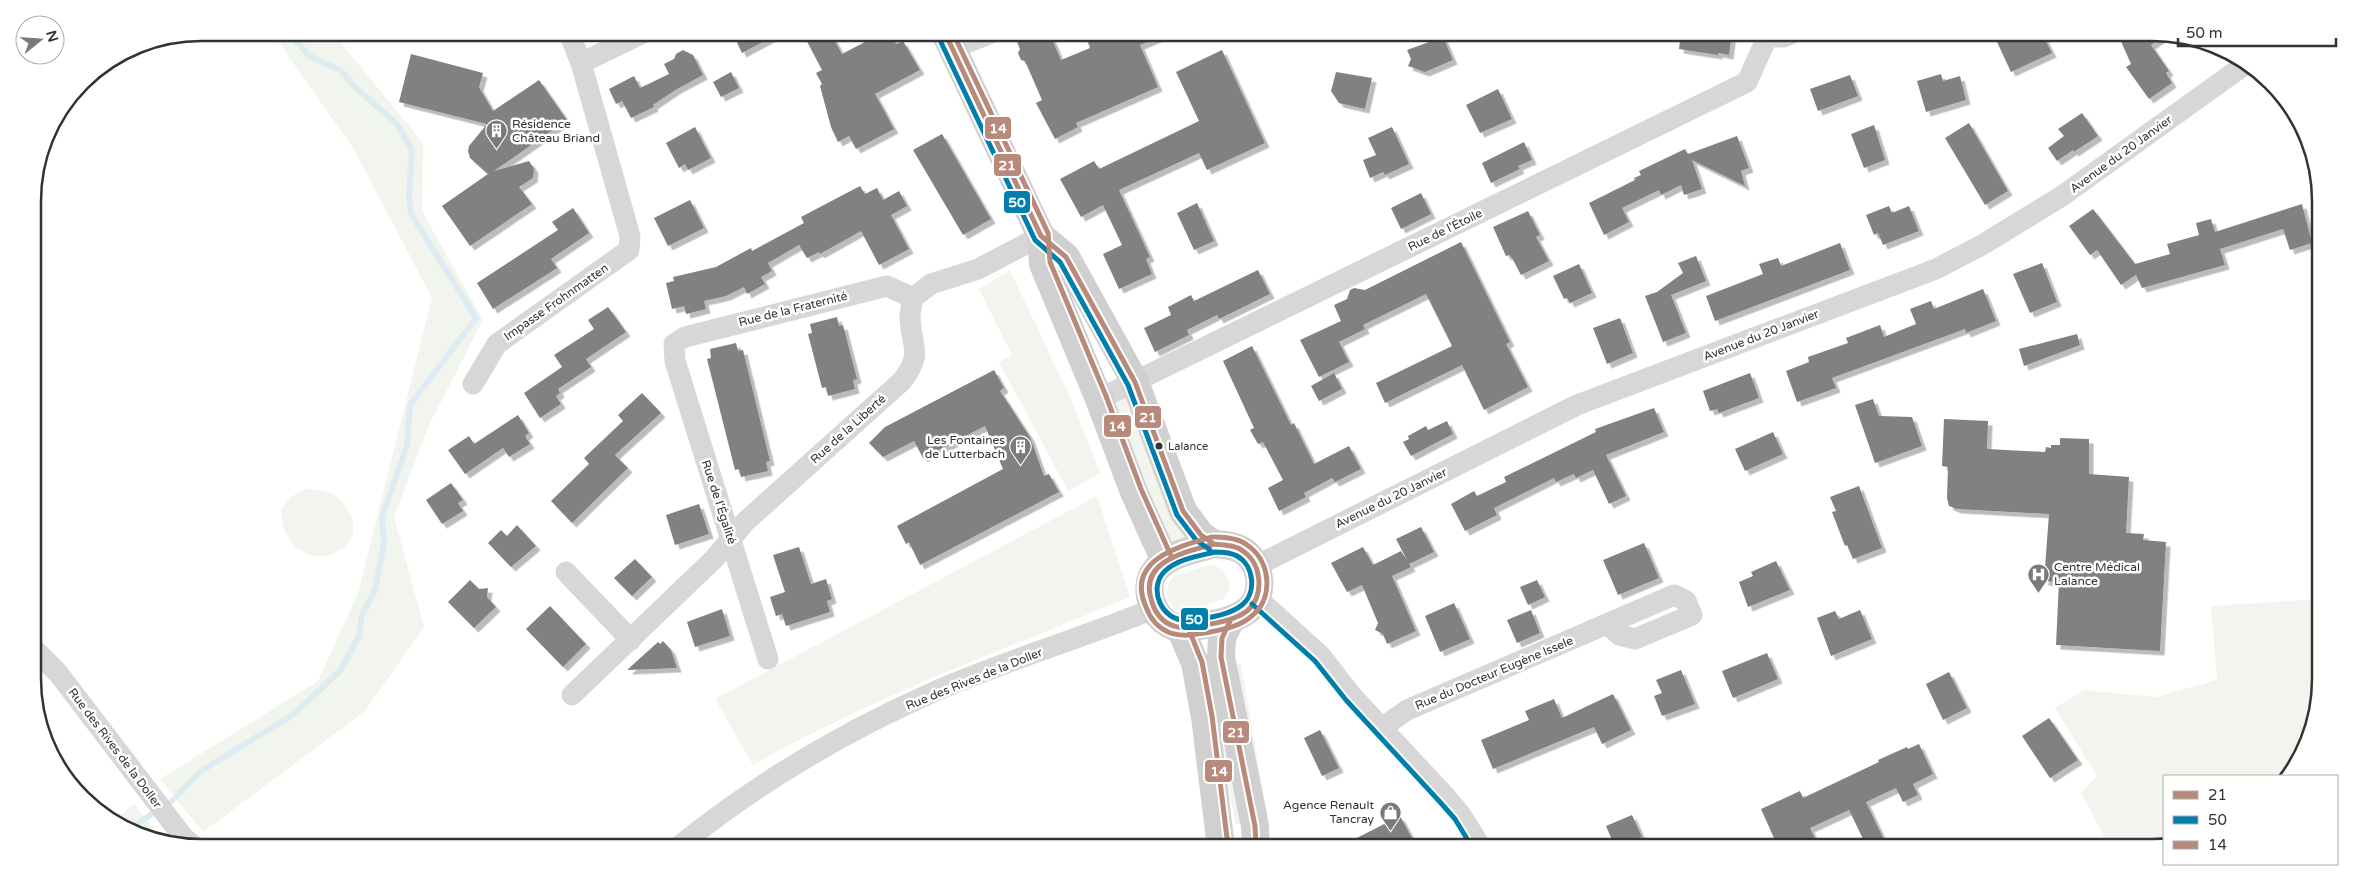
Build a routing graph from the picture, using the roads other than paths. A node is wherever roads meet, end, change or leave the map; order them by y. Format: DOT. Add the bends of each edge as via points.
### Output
graph roads {
  1 [pos="572,41"];
  2 [pos="625,41"];
  3 [pos="949,41"];
  4 [pos="1765,41"];
  5 [pos="581,63"];
  6 [pos="2241,68"];
  7 [pos="1041,236"];
  8 [pos="913,298"];
  9 [pos="674,344"];
  10 [pos="1135,382"];
  11 [pos="473,384"];
  12 [pos="1098,399"];
  13 [pos="731,538"];
  14 [pos="1214,544"];
  15 [pos="1165,561"];
  16 [pos="1256,566"];
  17 [pos="566,572"];
  18 [pos="1257,598"];
  19 [pos="1153,609"];
  20 [pos="1231,619"];
  21 [pos="1608,625"];
  22 [pos="1180,628"];
  23 [pos="631,640"];
  24 [pos="41,656"];
  25 [pos="768,659"];
  26 [pos="572,695"];
  27 [pos="1383,727"];
  28 [pos="185,838"];
  29 [pos="1220,838"];
  30 [pos="1256,838"];
  31 [pos="1475,838"];
  32 [pos="688,839"];
  1 -- 5 [label="street"];
  2 -- 5 [label="street"];
  3 -- 7 [label="main road"];
  4 -- 10 [label="street, Rue de l'Étoile" via="1747,82"];
  5 -- 11 [label="street, Impasse Frohnmatten" via="630,236 630,250 497,344"];
  6 -- 16 [label="street, Avenue du 20 Janvier" via="2062,196 1936,269 1577,405"];
  7 -- 8 [label="street" via="978,269 931,284"];
  7 -- 10 [label="main road" via="1066,257"];
  7 -- 12 [label="main road" via="1043,264"];
  8 -- 9 [label="street, Rue de la Fraternité" via="887,286 685,336"];
  8 -- 13 [label="street, Rue de la Liberté" via="910,317 916,351 912,368"];
  9 -- 13 [label="street, Rue de l'Égalité" via="675,361"];
  10 -- 12 [label="street, Rue de l'Étoile"];
  10 -- 14 [label="main road" via="1183,511 1201,535"];
  12 -- 15 [label="main road"];
  13 -- 23 [label="street, Rue de la Liberté"];
  13 -- 25 [label="street, Rue de l'Égalité"];
  14 -- 15 [label="main road"];
  14 -- 16 [label="main road" via="1231,545 1246,552"];
  15 -- 19 [label="main road" via="1153,574 1149,588"];
  16 -- 18 [label="main road" via="1260,579"];
  17 -- 23 [label="street"];
  18 -- 20 [label="main road" via="1249,610"];
  18 -- 27 [label="street" via="1312,646 1351,695"];
  19 -- 22 [label="main road"];
  19 -- 32 [label="street, Rue des Rives de la Doller" via="938,690 861,726 802,759"];
  20 -- 22 [label="main road"];
  20 -- 30 [label="main road" via="1222,638 1221,657"];
  21 -- 27 [label="street, Rue du Docteur Eugène Issele" via="1408,710"];
  22 -- 29 [label="main road" via="1195,663"];
  23 -- 26 [label="street, Rue de la Liberté"];
  24 -- 28 [label="street, Rue des Rives de la Doller" via="58,673"];
  27 -- 31 [label="street" via="1446,796"];
}
